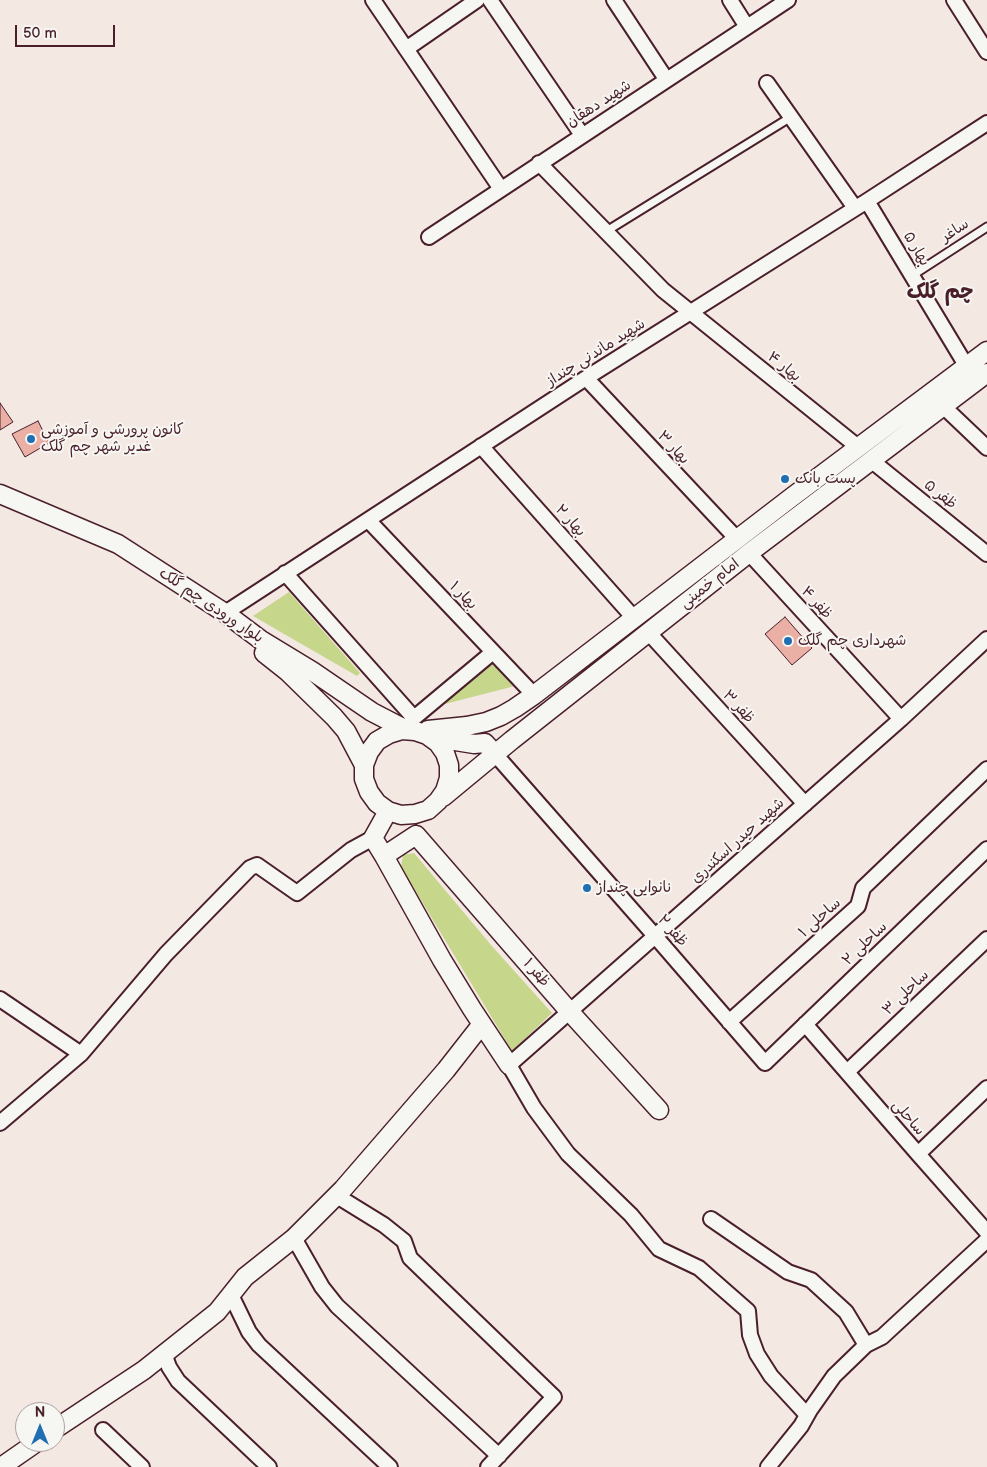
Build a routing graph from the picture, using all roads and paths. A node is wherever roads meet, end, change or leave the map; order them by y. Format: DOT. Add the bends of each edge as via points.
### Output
graph roads {
  1 [pos="373,0"];
  2 [pos="477,0"];
  3 [pos="490,0"];
  4 [pos="614,0"];
  5 [pos="730,0"];
  6 [pos="788,0"];
  7 [pos="954,0"];
  8 [pos="747,27"];
  9 [pos="406,49"];
  10 [pos="987,52"];
  11 [pos="666,80"];
  12 [pos="767,83"];
  13 [pos="791,117"];
  14 [pos="987,123"];
  15 [pos="582,135"];
  16 [pos="539,163"];
  17 [pos="501,189"];
  18 [pos="867,201"];
  19 [pos="855,208"];
  20 [pos="987,227"];
  21 [pos="606,232"];
  22 [pos="429,237"];
  23 [pos="913,275"];
  24 [pos="690,312"];
  25 [pos="987,351"];
  26 [pos="967,367"];
  27 [pos="987,373"];
  28 [pos="586,378"];
  29 [pos="944,407"];
  30 [pos="481,446"];
  31 [pos="858,447"];
  32 [pos="987,448"];
  33 [pos="872,460"];
  34 [pos="0,494"];
  35 [pos="0,503"];
  36 [pos="368,520"];
  37 [pos="737,539"];
  38 [pos="749,553"];
  39 [pos="987,554"];
  40 [pos="285,573"];
  41 [pos="224,613"];
  42 [pos="634,618"];
  43 [pos="648,632"];
  44 [pos="987,639"];
  45 [pos="493,652"];
  46 [pos="343,692"];
  47 [pos="534,695"];
  48 [pos="329,712"];
  49 [pos="901,719"];
  50 [pos="416,731"];
  51 [pos="495,754"];
  52 [pos="364,765"];
  53 [pos="987,769"];
  54 [pos="438,801"];
  55 [pos="805,804"];
  56 [pos="388,811"];
  57 [pos="415,814"];
  58 [pos="416,835"];
  59 [pos="373,838"];
  60 [pos="987,849"];
  61 [pos="384,856"];
  62 [pos="655,936"];
  63 [pos="987,939"];
  64 [pos="0,999"];
  65 [pos="569,1011"];
  66 [pos="729,1022"];
  67 [pos="482,1024"];
  68 [pos="806,1024"];
  69 [pos="81,1054"];
  70 [pos="765,1063"];
  71 [pos="509,1065"];
  72 [pos="847,1072"];
  73 [pos="987,1088"];
  74 [pos="659,1110"];
  75 [pos="0,1123"];
  76 [pos="918,1154"];
  77 [pos="337,1196"];
  78 [pos="711,1219"];
  79 [pos="987,1232"];
  80 [pos="294,1238"];
  81 [pos="987,1240"];
  82 [pos="231,1295"];
  83 [pos="866,1345"];
  84 [pos="164,1354"];
  85 [pos="807,1415"];
  86 [pos="65,1422"];
  87 [pos="103,1430"];
  88 [pos="26,1452"];
  89 [pos="498,1456"];
  90 [pos="12,1464"];
  91 [pos="142,1467"];
  92 [pos="269,1467"];
  93 [pos="390,1467"];
  94 [pos="488,1467"];
  95 [pos="768,1467"];
  1 -- 9 [label="street"];
  2 -- 9 [label="street"];
  3 -- 15 [label="street"];
  4 -- 11 [label="street"];
  5 -- 8 [label="street"];
  6 -- 8 [label="street, شهید دهقان"];
  7 -- 10 [label="street"];
  8 -- 11 [label="street, شهید دهقان"];
  9 -- 17 [label="street"];
  11 -- 15 [label="street, شهید دهقان"];
  12 -- 13 [label="street"];
  13 -- 19 [label="street"];
  13 -- 21 [label="lane"];
  14 -- 18 [label="street, شهید ماندنی چنداز"];
  15 -- 16 [label="street, شهید دهقان"];
  16 -- 17 [label="street, شهید دهقان"];
  16 -- 21 [label="street, بهار ۴"];
  17 -- 22 [label="street, شهید دهقان"];
  18 -- 19 [label="street, شهید ماندنی چنداز"];
  18 -- 23 [label="street, بهار ۵"];
  19 -- 24 [label="street, شهید ماندنی چنداز"];
  20 -- 23 [label="lane, ساغر"];
  21 -- 24 [label="street, بهار ۴"];
  23 -- 26 [label="street, بهار ۵"];
  24 -- 28 [label="street, شهید ماندنی چنداز"];
  24 -- 31 [label="street, بهار ۴"];
  25 -- 26 [label="street, امام خمینی"];
  26 -- 31 [label="street, امام خمینی"];
  27 -- 29 [label="street, امام خمینی"];
  28 -- 30 [label="street, شهید ماندنی چنداز"];
  28 -- 37 [label="street, بهار ۳"];
  29 -- 32 [label="street"];
  29 -- 33 [label="street, امام خمینی"];
  30 -- 36 [label="street, شهید ماندنی چنداز"];
  30 -- 42 [label="street, بهار ۲"];
  31 -- 37 [label="street, امام خمینی"];
  33 -- 38 [label="street, امام خمینی"];
  33 -- 39 [label="street, ظفر ۵"];
  34 -- 41 [label="street, بلوار ورودی چم گلک" via="118,544"];
  35 -- 48 [label="street, بلوار ورودی چم گلک" via="114,550 257,648 288,672"];
  36 -- 40 [label="street, شهید ماندنی چنداز"];
  36 -- 45 [label="street, بهار ۱"];
  37 -- 38 [label="street"];
  37 -- 42 [label="street, امام خمینی"];
  38 -- 43 [label="street, امام خمینی"];
  38 -- 49 [label="street, ظفر ۴"];
  40 -- 41 [label="street, شهید ماندنی چنداز"];
  40 -- 45 [label="street" via="414,718"];
  41 -- 46 [label="street, بلوار ورودی چم گلک"];
  42 -- 47 [label="street, امام خمینی"];
  43 -- 51 [label="street, امام خمینی"];
  43 -- 55 [label="street, ظفر ۳"];
  44 -- 49 [label="street, شهید حیدر اسکندری"];
  45 -- 47 [label="street, بهار ۱"];
  46 -- 48 [label="street" via="348,704 346,708 341,713"];
  46 -- 50 [label="street, بلوار ورودی چم گلک" via="398,726"];
  47 -- 50 [label="street, امام خمینی" via="486,722"];
  48 -- 52 [label="street, بلوار ورودی چم گلک" via="346,732"];
  49 -- 55 [label="street, شهید حیدر اسکندری"];
  50 -- 51 [label="street" via="449,740 485,744"];
  50 -- 52 [label="street" via="388,734 369,752"];
  50 -- 54 [label="street" via="438,743 449,765 449,778"];
  51 -- 54 [label="street, امام خمینی"];
  51 -- 62 [label="street, ظفر ۲"];
  52 -- 56 [label="street" via="364,779 369,792"];
  53 -- 66 [label="street, ساحلی ۱" via="862,888 858,906"];
  54 -- 57 [label="street" via="428,810"];
  55 -- 62 [label="street, شهید حیدر اسکندری"];
  56 -- 57 [label="street"];
  56 -- 59 [label="street"];
  57 -- 58 [label="street"];
  58 -- 61 [label="street"];
  58 -- 65 [label="street, ظفر ۱"];
  59 -- 61 [label="street"];
  59 -- 69 [label="street" via="351,850 297,893 258,865 250,868 166,954"];
  60 -- 68 [label="street, ساحلی ۲"];
  61 -- 67 [label="street"];
  62 -- 65 [label="street, شهید حیدر اسکندری"];
  62 -- 66 [label="street, ظفر ۲"];
  63 -- 72 [label="street, ساحلی ۳"];
  64 -- 69 [label="street"];
  65 -- 71 [label="street, شهید حیدر اسکندری"];
  65 -- 74 [label="street, ظفر ۱"];
  66 -- 70 [label="street, ظفر ۲"];
  67 -- 71 [label="street"];
  67 -- 77 [label="street"];
  68 -- 70 [label="street, ساحلی ۲"];
  68 -- 72 [label="street, ساحلی"];
  69 -- 75 [label="street"];
  71 -- 85 [label="street" via="534,1108 568,1154 631,1215 659,1249 698,1268 748,1311 750,1335 757,1354 771,1376"];
  72 -- 76 [label="street, ساحلی"];
  73 -- 76 [label="street"];
  76 -- 79 [label="street, ساحلی"];
  77 -- 80 [label="street"];
  77 -- 89 [label="street" via="404,1241 410,1258 554,1397"];
  78 -- 83 [label="street" via="788,1272 811,1280 846,1312"];
  80 -- 82 [label="street" via="245,1277"];
  80 -- 89 [label="street" via="322,1287 337,1306"];
  81 -- 83 [label="street" via="882,1338"];
  82 -- 84 [label="street" via="217,1312"];
  82 -- 93 [label="street" via="259,1345"];
  83 -- 85 [label="street" via="834,1376"];
  84 -- 86 [label="street"];
  84 -- 92 [label="street" via="178,1382"];
  85 -- 95 [label="street"];
  87 -- 91 [label="street"];
  88 -- 90 [label="street"];
  89 -- 94 [label="street"];
}
